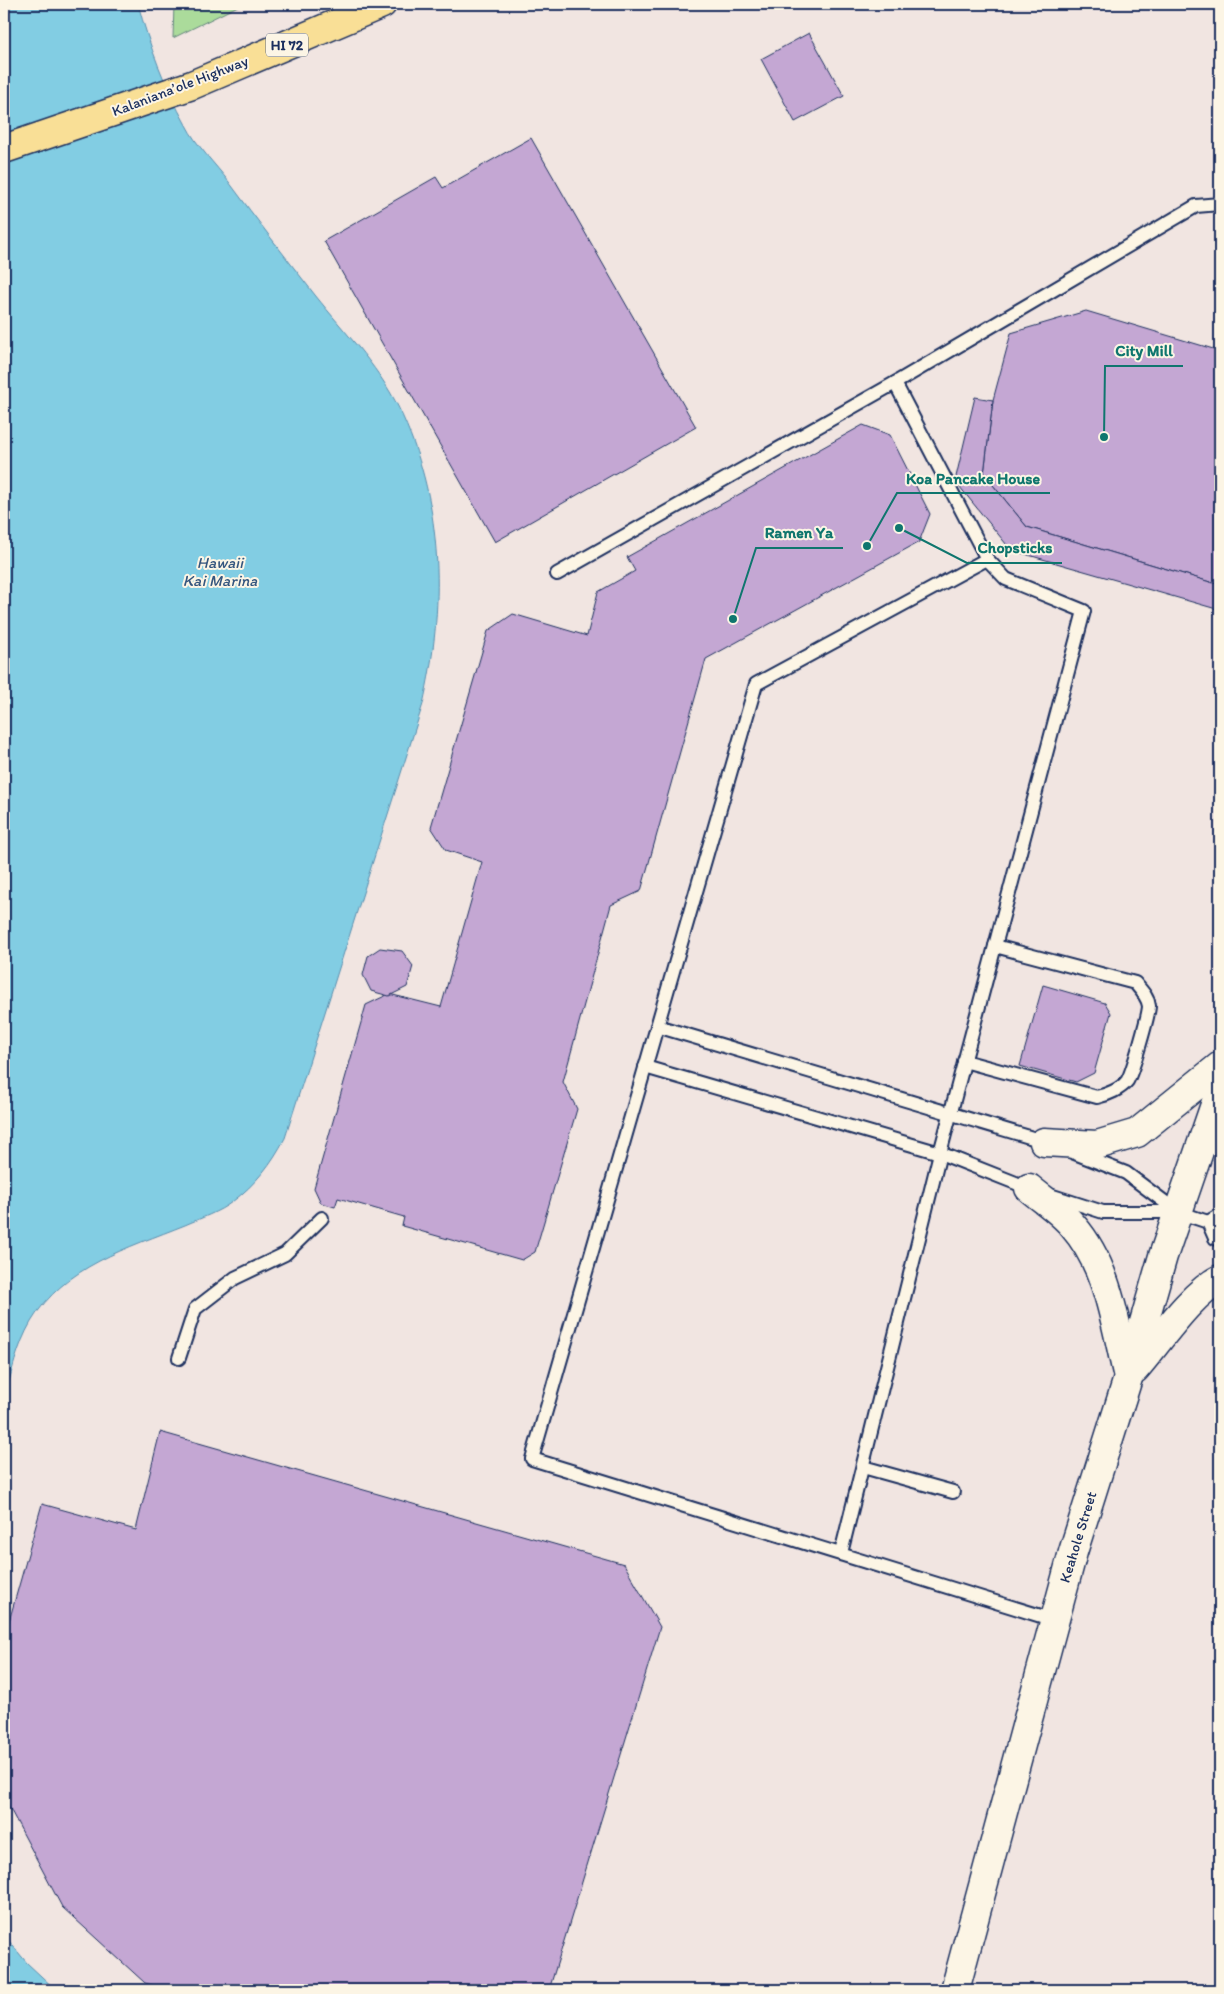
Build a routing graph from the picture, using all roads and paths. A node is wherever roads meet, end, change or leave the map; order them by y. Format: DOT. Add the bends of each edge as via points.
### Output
graph roads {
  1 [pos="382,4"];
  2 [pos="4,149"];
  3 [pos="1220,204"];
  4 [pos="895,383"];
  5 [pos="987,560"];
  6 [pos="557,574"];
  7 [pos="995,946"];
  8 [pos="657,1026"];
  9 [pos="964,1061"];
  10 [pos="1220,1066"];
  11 [pos="645,1067"];
  12 [pos="1220,1090"];
  13 [pos="950,1114"];
  14 [pos="1044,1142"];
  15 [pos="940,1153"];
  16 [pos="1029,1188"];
  17 [pos="1178,1212"];
  18 [pos="1220,1215"];
  19 [pos="322,1218"];
  20 [pos="1208,1222"];
  21 [pos="1220,1240"];
  22 [pos="1220,1279"];
  23 [pos="179,1358"];
  24 [pos="1128,1378"];
  25 [pos="863,1467"];
  26 [pos="953,1492"];
  27 [pos="841,1553"];
  28 [pos="1054,1620"];
  29 [pos="955,1990"];
  1 -- 2 [label="main road, Kalaniana’ole Highway / HI 72" via="192,85"];
  3 -- 4 [label="lane" via="1196,206"];
  4 -- 5 [label="lane"];
  4 -- 6 [label="lane"];
  5 -- 7 [label="lane" via="1006,579 1084,611"];
  5 -- 8 [label="lane" via="756,684"];
  7 -- 9 [label="lane"];
  7 -- 9 [label="lane" via="1135,983 1146,996 1149,1007 1136,1057 1128,1081 1097,1097"];
  8 -- 11 [label="lane"];
  8 -- 13 [label="lane"];
  9 -- 13 [label="lane"];
  10 -- 14 [label="main road" via="1136,1133 1097,1144"];
  11 -- 15 [label="lane"];
  11 -- 27 [label="lane" via="532,1459"];
  12 -- 17 [label="main road, Keahole Street"];
  13 -- 14 [label="lane"];
  13 -- 15 [label="lane"];
  14 -- 17 [label="lane" via="1126,1173"];
  15 -- 16 [label="lane"];
  15 -- 25 [label="lane"];
  16 -- 17 [label="lane" via="1103,1212"];
  16 -- 24 [label="main road" via="1072,1224 1086,1242 1104,1277"];
  17 -- 20 [label="lane"];
  17 -- 24 [label="main road, Keahole Street"];
  18 -- 20 [label="lane"];
  19 -- 23 [label="lane" via="285,1254 235,1278 195,1309"];
  20 -- 21 [label="lane" via="1215,1238"];
  22 -- 24 [label="main road" via="1196,1297"];
  24 -- 28 [label="main road, Keahole Street" via="1072,1552"];
  25 -- 26 [label="lane"];
  25 -- 27 [label="lane"];
  27 -- 28 [label="lane"];
  28 -- 29 [label="main road, Keahole Street"];
}
